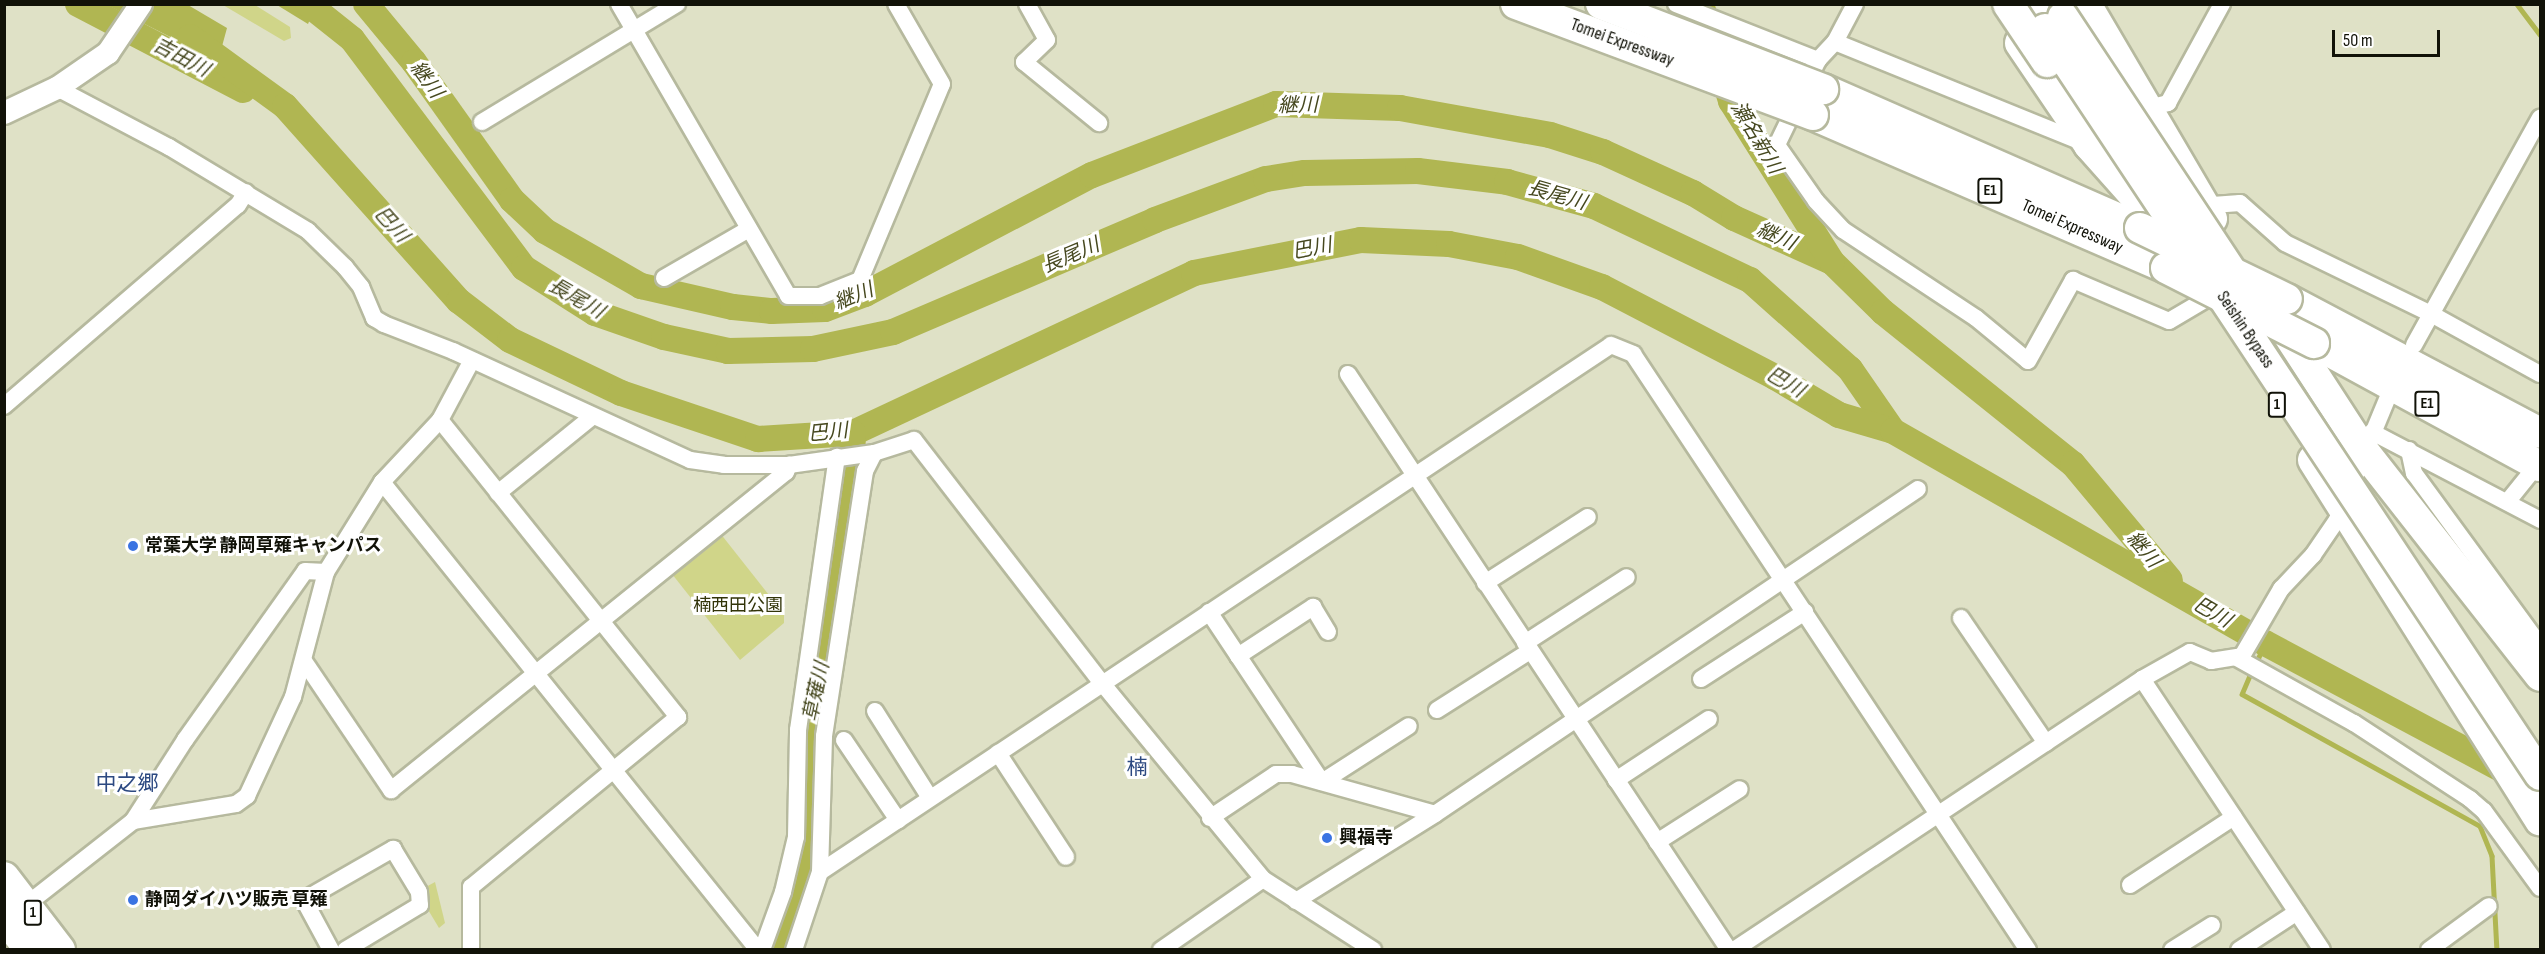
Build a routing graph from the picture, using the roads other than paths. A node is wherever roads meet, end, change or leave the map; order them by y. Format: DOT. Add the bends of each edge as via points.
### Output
graph roads {
  1 [pos="141,4"];
  2 [pos="619,4"];
  3 [pos="676,4"];
  4 [pos="896,4"];
  5 [pos="1027,4"];
  6 [pos="1516,4"];
  7 [pos="1601,4"];
  8 [pos="1676,4"];
  9 [pos="1718,4"];
  10 [pos="1855,4"];
  11 [pos="1994,4"];
  12 [pos="2008,4"];
  13 [pos="2029,4"];
  14 [pos="2055,4"];
  15 [pos="2073,4"];
  16 [pos="2086,4"];
  17 [pos="2222,4"];
  18 [pos="1723,23"];
  19 [pos="633,30"];
  20 [pos="1835,42"];
  21 [pos="1818,60"];
  22 [pos="57,88"];
  23 [pos="1818,102"];
  24 [pos="2148,108"];
  25 [pos="4,113"];
  26 [pos="2541,118"];
  27 [pos="482,122"];
  28 [pos="1099,123"];
  29 [pos="2089,145"];
  30 [pos="246,192"];
  31 [pos="2203,205"];
  32 [pos="2148,223"];
  33 [pos="748,229"];
  34 [pos="664,278"];
  35 [pos="2230,304"];
  36 [pos="2433,315"];
  37 [pos="2414,345"];
  38 [pos="471,362"];
  39 [pos="1348,374"];
  40 [pos="2541,374"];
  41 [pos="2388,397"];
  42 [pos="4,406"];
  43 [pos="592,417"];
  44 [pos="440,420"];
  45 [pos="2541,433"];
  46 [pos="2368,441"];
  47 [pos="2409,450"];
  48 [pos="874,453"];
  49 [pos="837,457"];
  50 [pos="789,465"];
  51 [pos="2535,470"];
  52 [pos="1413,475"];
  53 [pos="382,482"];
  54 [pos="1918,489"];
  55 [pos="498,493"];
  56 [pos="2508,501"];
  57 [pos="2343,505"];
  58 [pos="1588,517"];
  59 [pos="2541,520"];
  60 [pos="326,572"];
  61 [pos="1627,577"];
  62 [pos="1784,579"];
  63 [pos="1485,583"];
  64 [pos="1209,612"];
  65 [pos="1805,612"];
  66 [pos="1961,618"];
  67 [pos="601,622"];
  68 [pos="1328,632"];
  69 [pos="2541,645"];
  70 [pos="1528,647"];
  71 [pos="1238,656"];
  72 [pos="2239,657"];
  73 [pos="304,661"];
  74 [pos="535,675"];
  75 [pos="2541,676"];
  76 [pos="1701,679"];
  77 [pos="2142,679"];
  78 [pos="1102,683"];
  79 [pos="1437,710"];
  80 [pos="874,711"];
  81 [pos="1575,719"];
  82 [pos="1710,719"];
  83 [pos="1409,726"];
  84 [pos="2541,739"];
  85 [pos="844,740"];
  86 [pos="2046,743"];
  87 [pos="998,753"];
  88 [pos="612,771"];
  89 [pos="2541,775"];
  90 [pos="1616,780"];
  91 [pos="1322,782"];
  92 [pos="1740,789"];
  93 [pos="930,798"];
  94 [pos="1938,813"];
  95 [pos="1435,814"];
  96 [pos="2234,817"];
  97 [pos="1210,818"];
  98 [pos="898,820"];
  99 [pos="2541,820"];
  100 [pos="133,821"];
  101 [pos="1657,842"];
  102 [pos="1066,857"];
  103 [pos="820,872"];
  104 [pos="4,877"];
  105 [pos="1263,879"];
  106 [pos="2130,885"];
  107 [pos="2541,888"];
  108 [pos="1296,901"];
  109 [pos="2489,906"];
  110 [pos="15,911"];
  111 [pos="2297,912"];
  112 [pos="2212,925"];
  113 [pos="353,948"];
  114 [pos="472,949"];
  115 [pos="1370,949"];
  116 [pos="30,950"];
  117 [pos="60,950"];
  118 [pos="331,950"];
  119 [pos="760,950"];
  120 [pos="794,950"];
  121 [pos="1161,950"];
  122 [pos="1729,950"];
  123 [pos="1734,950"];
  124 [pos="2028,950"];
  125 [pos="2172,950"];
  126 [pos="2240,950"];
  127 [pos="2322,950"];
  128 [pos="2429,950"];
  1 -- 22 [label="main road" via="108,53"];
  2 -- 19 [label="street"];
  3 -- 19 [label="street"];
  4 -- 33 [label="street" via="942,84 860,280 820,296 788,296"];
  5 -- 28 [label="street" via="1047,39 1024,62"];
  6 -- 23 [label="highway, Tomei Expressway / E1, bridge"];
  7 -- 23 [label="highway, Tomei Expressway / E1, bridge"];
  8 -- 18 [label="street"];
  9 -- 18 [label="street"];
  10 -- 20 [label="street"];
  11 -- 29 [label="highway, 1"];
  12 -- 35 [label="highway, 1, bridge" via="2142,198"];
  13 -- 35 [label="highway, Seishin Bypass / 1, bridge"];
  14 -- 35 [label="highway, Seishin Bypass / 1, bridge"];
  15 -- 35 [label="highway, bridge" via="2131,94"];
  16 -- 24 [label="highway"];
  17 -- 24 [label="street" via="2168,103"];
  18 -- 21 [label="street"];
  19 -- 27 [label="street"];
  19 -- 33 [label="street"];
  20 -- 21 [label="street"];
  20 -- 29 [label="street"];
  21 -- 35 [label="street" via="1777,145 1803,183 1843,230 1976,318 2028,361 2073,280 2169,321"];
  22 -- 25 [label="main road"];
  22 -- 30 [label="street"];
  23 -- 32 [label="highway, Tomei Expressway / E1"];
  23 -- 51 [label="highway, Tomei Expressway / E1, bridge" via="2314,343"];
  24 -- 31 [label="highway"];
  26 -- 36 [label="street"];
  29 -- 32 [label="highway, 1"];
  30 -- 38 [label="street" via="308,231 345,267 361,287 374,318"];
  30 -- 42 [label="street" via="238,205"];
  31 -- 32 [label="street"];
  31 -- 36 [label="street" via="2240,203 2285,243"];
  31 -- 46 [label="highway"];
  32 -- 35 [label="highway, 1"];
  32 -- 45 [label="highway, Tomei Expressway / E1, bridge"];
  33 -- 34 [label="street"];
  35 -- 57 [label="highway, 1"];
  35 -- 84 [label="highway, Seishin Bypass / 1, bridge"];
  35 -- 89 [label="highway, Seishin Bypass / 1, bridge"];
  36 -- 37 [label="street"];
  36 -- 40 [label="street"];
  38 -- 43 [label="street"];
  38 -- 44 [label="street"];
  39 -- 52 [label="street"];
  41 -- 46 [label="street"];
  43 -- 50 [label="street" via="690,460 724,465"];
  43 -- 55 [label="street"];
  44 -- 53 [label="street"];
  44 -- 55 [label="street"];
  46 -- 47 [label="street"];
  46 -- 57 [label="street"];
  46 -- 75 [label="highway"];
  47 -- 56 [label="street"];
  47 -- 69 [label="street" via="2414,473"];
  48 -- 49 [label="street"];
  48 -- 78 [label="street" via="914,440"];
  48 -- 103 [label="street" via="865,471 824,736"];
  49 -- 50 [label="street"];
  49 -- 119 [label="street" via="798,730 796,837 783,892"];
  50 -- 67 [label="street" via="786,472"];
  51 -- 56 [label="street"];
  52 -- 62 [label="street" via="1611,345 1633,354"];
  52 -- 63 [label="street"];
  52 -- 64 [label="street"];
  53 -- 60 [label="street"];
  53 -- 74 [label="street"];
  54 -- 62 [label="street"];
  55 -- 67 [label="street"];
  56 -- 59 [label="street"];
  57 -- 72 [label="street" via="2313,555 2278,594"];
  57 -- 99 [label="highway, 1"];
  58 -- 63 [label="street"];
  60 -- 73 [label="street"];
  60 -- 100 [label="street" via="305,571 185,740"];
  61 -- 70 [label="street"];
  62 -- 65 [label="street"];
  62 -- 81 [label="street"];
  63 -- 70 [label="street"];
  64 -- 71 [label="street"];
  64 -- 78 [label="street"];
  65 -- 76 [label="street"];
  65 -- 94 [label="street"];
  66 -- 86 [label="street"];
  67 -- 74 [label="street"];
  67 -- 88 [label="street" via="678,717"];
  68 -- 71 [label="street" via="1313,607"];
  70 -- 79 [label="street"];
  70 -- 81 [label="street"];
  71 -- 91 [label="street"];
  72 -- 77 [label="street" via="2211,661 2190,652"];
  72 -- 107 [label="street" via="2354,723 2470,799 2484,811"];
  73 -- 74 [label="street" via="391,790"];
  73 -- 100 [label="street" via="282,724 247,796 236,804"];
  74 -- 88 [label="street"];
  77 -- 86 [label="street"];
  77 -- 96 [label="street"];
  78 -- 87 [label="street"];
  78 -- 97 [label="street"];
  80 -- 93 [label="street"];
  81 -- 90 [label="street"];
  81 -- 95 [label="street"];
  82 -- 90 [label="street"];
  83 -- 91 [label="street"];
  85 -- 98 [label="street"];
  86 -- 94 [label="street"];
  87 -- 93 [label="street"];
  87 -- 102 [label="street"];
  88 -- 114 [label="street" via="471,888"];
  88 -- 119 [label="street"];
  90 -- 101 [label="street"];
  91 -- 95 [label="street"];
  91 -- 97 [label="street" via="1276,774"];
  92 -- 101 [label="street"];
  93 -- 98 [label="street"];
  94 -- 123 [label="street"];
  94 -- 124 [label="street"];
  95 -- 108 [label="street"];
  96 -- 106 [label="street"];
  96 -- 111 [label="street"];
  97 -- 105 [label="street"];
  98 -- 103 [label="street"];
  100 -- 110 [label="street"];
  101 -- 122 [label="street"];
  103 -- 120 [label="street"];
  104 -- 110 [label="highway, 1"];
  105 -- 108 [label="street"];
  105 -- 121 [label="street"];
  108 -- 115 [label="street"];
  109 -- 128 [label="street"];
  110 -- 116 [label="highway, 1"];
  110 -- 117 [label="highway, 1"];
  111 -- 126 [label="street"];
  111 -- 127 [label="street"];
  112 -- 125 [label="street"];
  113 -- 118 [label="street" via="420,905 419,892 393,849 304,900"];
}
